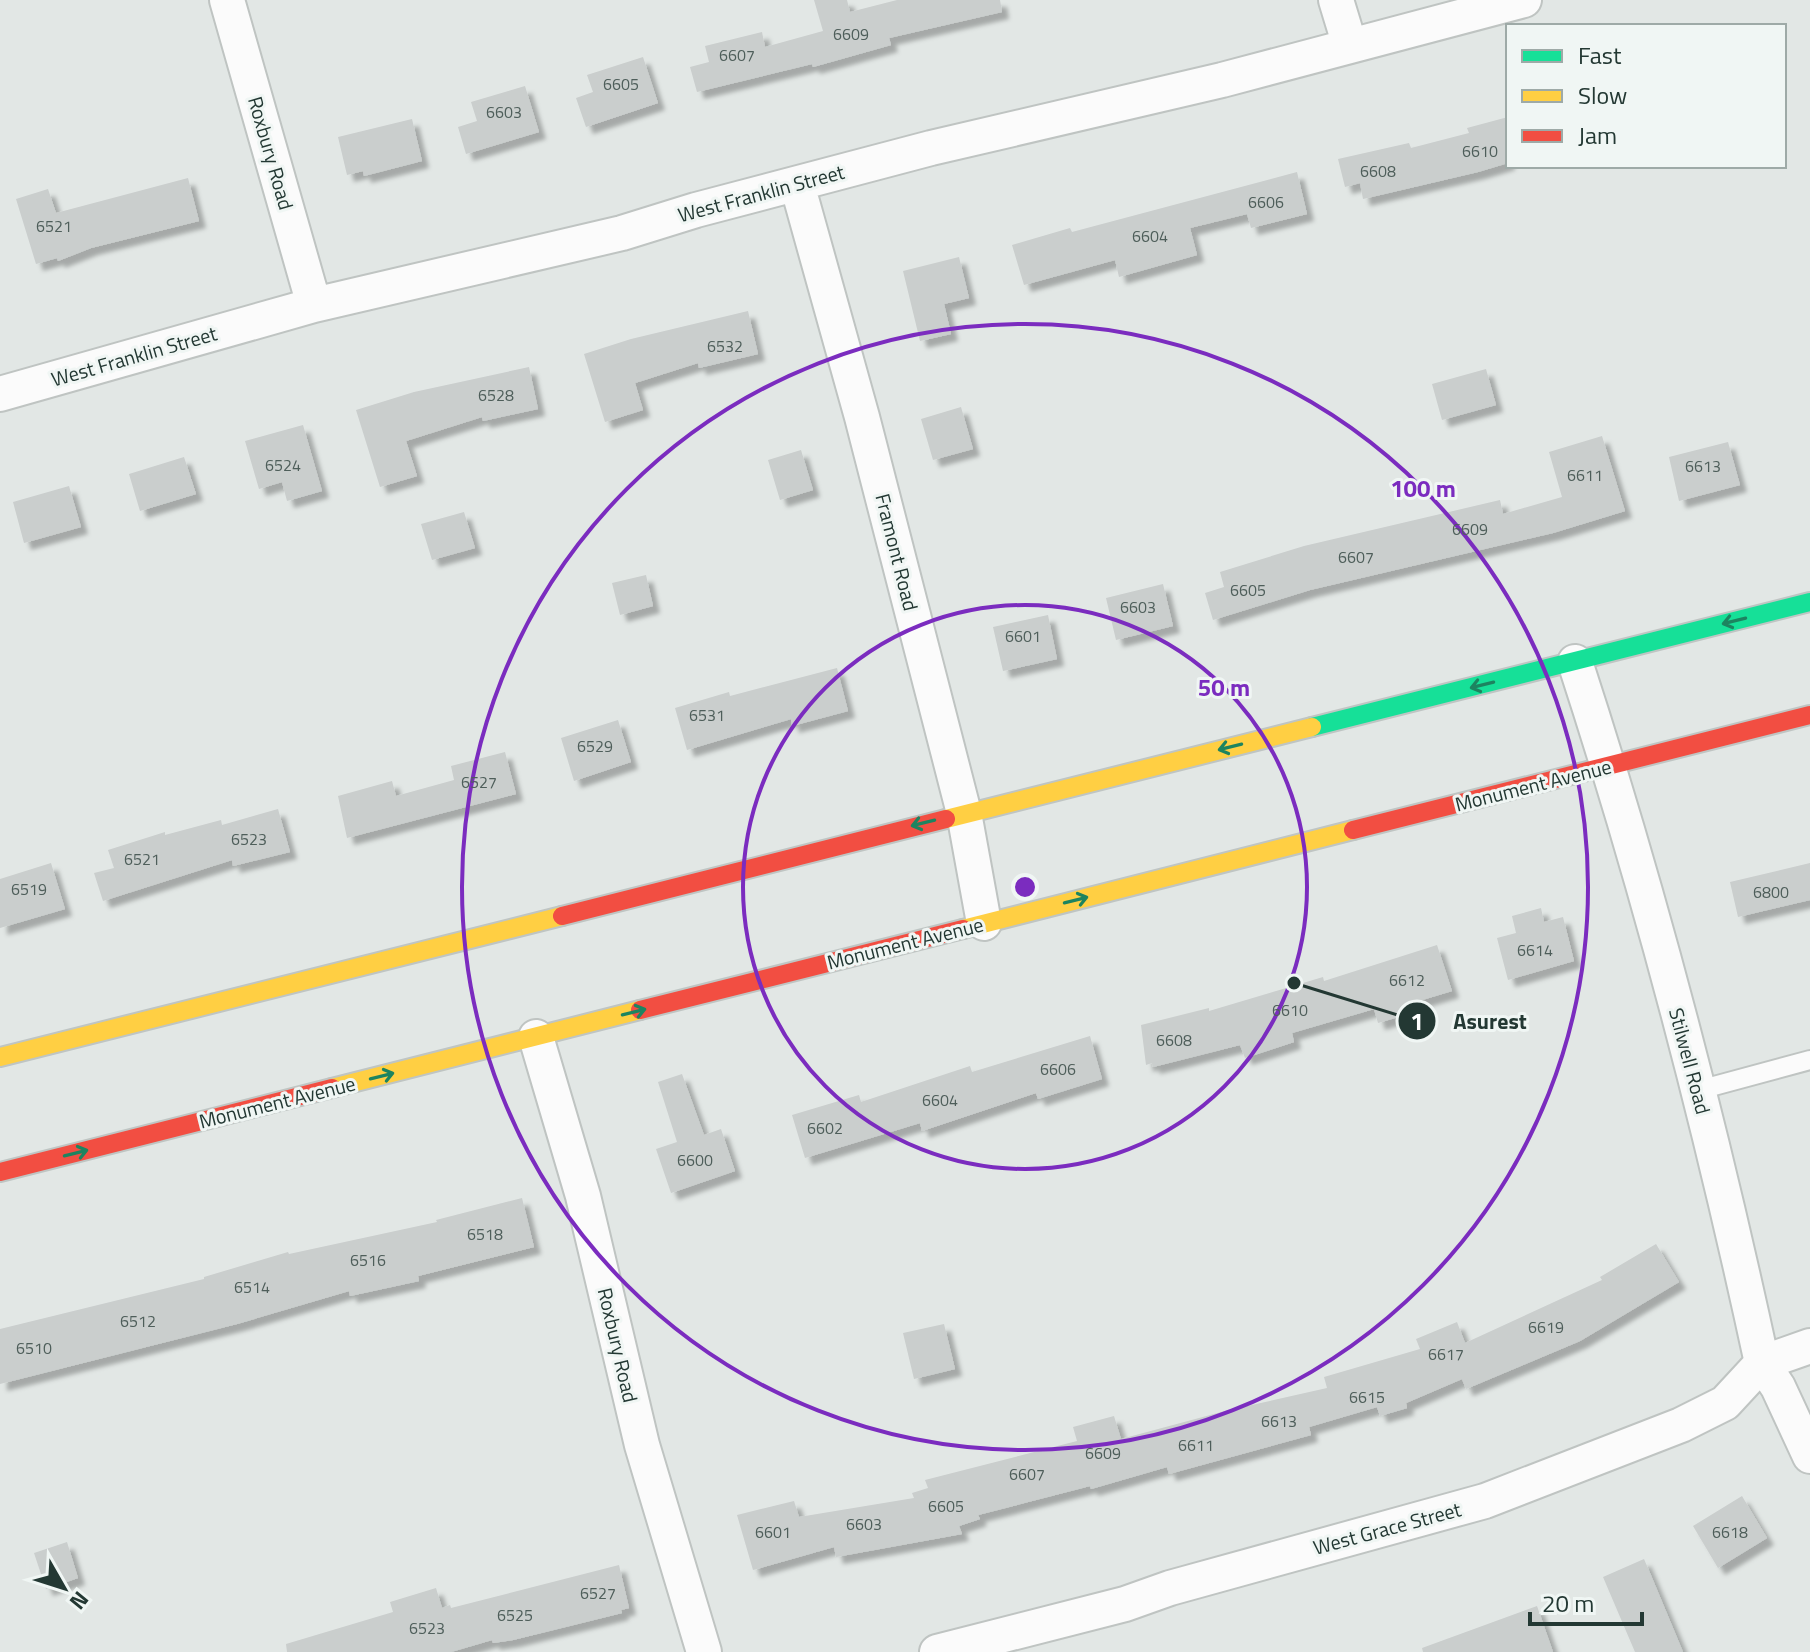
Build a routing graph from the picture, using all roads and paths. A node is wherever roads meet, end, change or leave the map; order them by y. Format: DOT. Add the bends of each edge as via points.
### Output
graph roads {
  1 [pos="227,0"];
  2 [pos="1336,0"];
  3 [pos="1524,0"];
  4 [pos="1350,46"];
  5 [pos="797,184"];
  6 [pos="314,305"];
  7 [pos="0,394"];
  8 [pos="1810,602"];
  9 [pos="1575,662"];
  10 [pos="1810,715"];
  11 [pos="1609,766"];
  12 [pos="964,813"];
  13 [pos="984,923"];
  14 [pos="536,1037"];
  15 [pos="0,1057"];
  16 [pos="1810,1060"];
  17 [pos="1699,1090"];
  18 [pos="0,1172"];
  19 [pos="1810,1346"];
  20 [pos="1762,1363"];
  21 [pos="1810,1456"];
  22 [pos="704,1652"];
  23 [pos="937,1652"];
  1 -- 6 [label="street, Roxbury Road"];
  2 -- 4 [label="street"];
  3 -- 4 [label="street, West Franklin Street"];
  4 -- 5 [label="street, West Franklin Street"];
  5 -- 6 [label="street, West Franklin Street" via="622,233"];
  5 -- 12 [label="street, Framont Road"];
  6 -- 7 [label="street, West Franklin Street"];
  8 -- 9 [label="street, one-way"];
  9 -- 11 [label="street, Stilwell Road"];
  9 -- 12 [label="street, one-way"];
  10 -- 11 [label="street, Monument Avenue"];
  13 -- 11 [label="street, Monument Avenue, one-way"];
  11 -- 17 [label="street, Stilwell Road"];
  12 -- 13 [label="street, Framont Road"];
  12 -- 15 [label="street, one-way"];
  14 -- 13 [label="street, Monument Avenue, one-way"];
  18 -- 14 [label="street, Monument Avenue, one-way"];
  14 -- 22 [label="street, Roxbury Road" via="583,1196 642,1445"];
  16 -- 17 [label="lane"];
  17 -- 20 [label="street, Stilwell Road"];
  19 -- 20 [label="street, West Grace Street"];
  20 -- 21 [label="street, Stilwell Road"];
  20 -- 23 [label="street, West Grace Street" via="1725,1403 1681,1425 1485,1501"];
}
